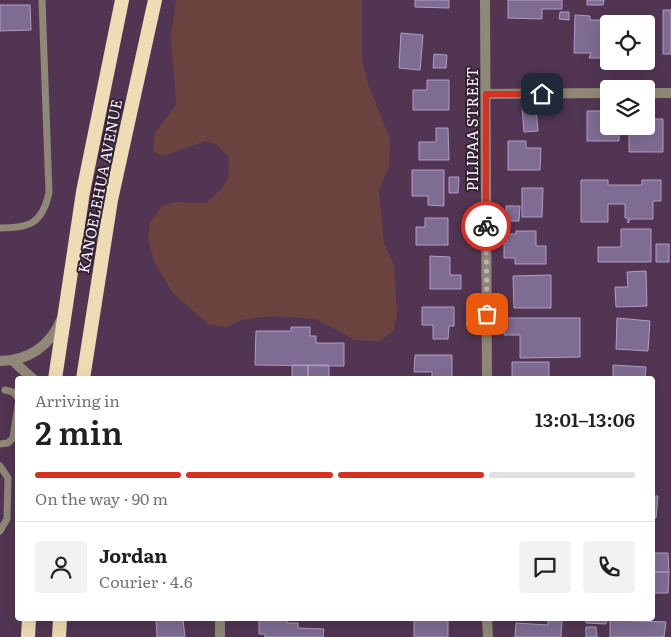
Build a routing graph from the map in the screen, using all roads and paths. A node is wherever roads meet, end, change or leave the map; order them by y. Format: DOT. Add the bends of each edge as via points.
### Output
graph roads {
  1 [pos="42,0"];
  2 [pos="155,0"];
  3 [pos="485,0"];
  4 [pos="121,1"];
  5 [pos="655,93"];
  6 [pos="671,93"];
  7 [pos="486,94"];
  8 [pos="600,94"];
  9 [pos="0,228"];
  10 [pos="64,313"];
  11 [pos="0,361"];
  12 [pos="13,361"];
  13 [pos="30,376"];
  14 [pos="55,376"];
  15 [pos="83,376"];
  16 [pos="487,376"];
  17 [pos="5,390"];
  18 [pos="15,394"];
  19 [pos="15,425"];
  20 [pos="0,444"];
  21 [pos="0,466"];
  22 [pos="0,531"];
  23 [pos="29,621"];
  24 [pos="60,621"];
  25 [pos="220,621"];
  26 [pos="488,621"];
  27 [pos="28,637"];
  28 [pos="59,637"];
  29 [pos="220,637"];
  30 [pos="488,637"];
  1 -- 9 [label="lane" via="49,193 45,208 31,225"];
  2 -- 15 [label="highway, KANOELEHUA AVENUE" via="111,200"];
  3 -- 7 [label="street, PILIPAA STREET"];
  4 -- 10 [label="highway, KANOELEHUA AVENUE" via="88,164"];
  5 -- 6 [label="street"];
  7 -- 8 [label="street"];
  7 -- 16 [label="street, PILIPAA STREET"];
  10 -- 12 [label="street" via="46,344"];
  10 -- 14 [label="highway, KANOELEHUA AVENUE"];
  11 -- 12 [label="street"];
  12 -- 13 [label="street"];
  17 -- 18 [label="lane"];
  19 -- 20 [label="lane" via="13,438"];
  21 -- 22 [label="lane" via="8,478 7,519"];
  23 -- 27 [label="highway"];
  24 -- 28 [label="highway"];
  25 -- 29 [label="street"];
  26 -- 30 [label="street"];
}
